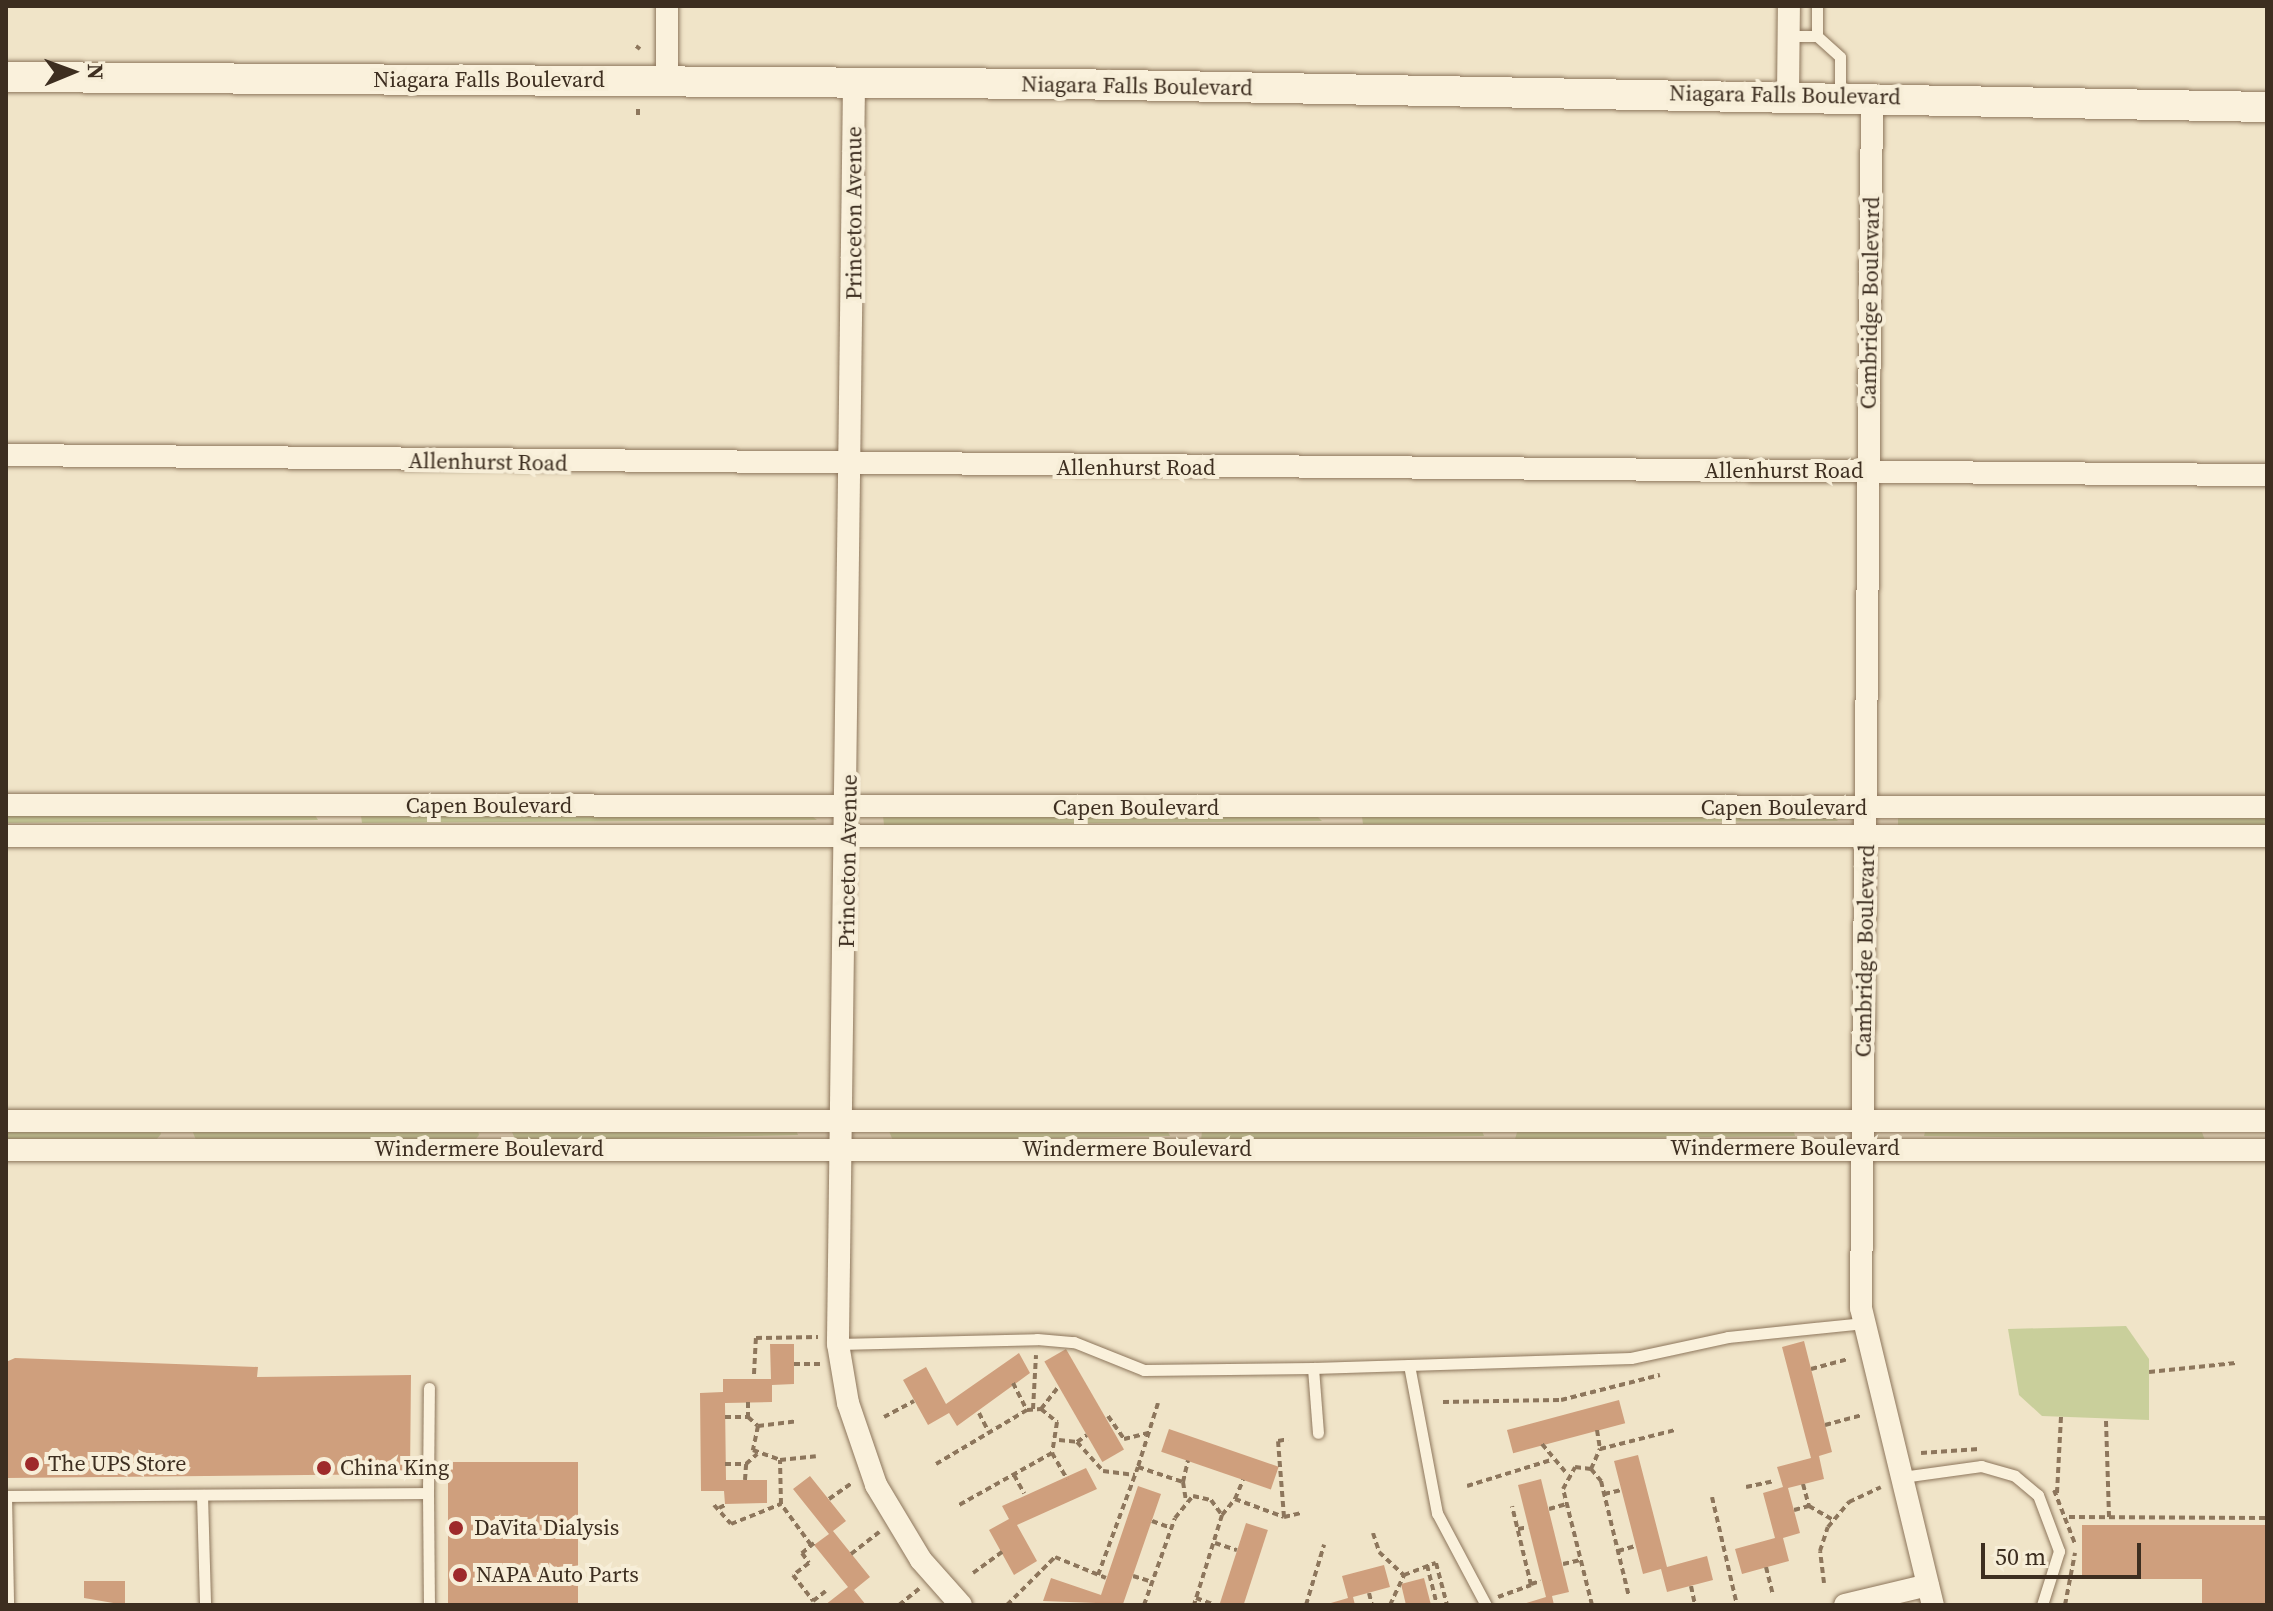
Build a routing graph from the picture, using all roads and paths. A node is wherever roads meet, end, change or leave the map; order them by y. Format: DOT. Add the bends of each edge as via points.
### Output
graph roads {
  1 [pos="667,6"];
  2 [pos="1789,6"];
  3 [pos="1817,6"];
  4 [pos="1789,36"];
  5 [pos="1817,36"];
  6 [pos="6,77"];
  7 [pos="667,81"];
  8 [pos="854,84"];
  9 [pos="1788,95"];
  10 [pos="1840,95"];
  11 [pos="1872,96"];
  12 [pos="638,107"];
  13 [pos="2267,107"];
  14 [pos="638,115"];
  15 [pos="6,455"];
  16 [pos="854,466"];
  17 [pos="1868,472"];
  18 [pos="2267,475"];
  19 [pos="6,805"];
  20 [pos="338,806"];
  21 [pos="848,807"];
  22 [pos="2267,807"];
  23 [pos="1343,808"];
  24 [pos="1866,808"];
  25 [pos="6,836"];
  26 [pos="1343,836"];
  27 [pos="1866,836"];
  28 [pos="2267,836"];
  29 [pos="337,837"];
  30 [pos="848,837"];
  31 [pos="174,1120"];
  32 [pos="492,1120"];
  33 [pos="844,1120"];
  34 [pos="1187,1120"];
  35 [pos="1497,1120"];
  36 [pos="1862,1120"];
  37 [pos="6,1121"];
  38 [pos="2258,1121"];
  39 [pos="1862,1147"];
  40 [pos="1497,1148"];
  41 [pos="493,1149"];
  42 [pos="844,1149"];
  43 [pos="1186,1149"];
  44 [pos="6,1150"];
  45 [pos="175,1150"];
  46 [pos="2258,1150"];
  47 [pos="1864,1323"];
  48 [pos="828,1340"];
  49 [pos="1036,1347"];
  50 [pos="1849,1359"];
  51 [pos="2236,1363"];
  52 [pos="794,1364"];
  53 [pos="821,1364"];
  54 [pos="1409,1365"];
  55 [pos="1313,1368"];
  56 [pos="1811,1369"];
  57 [pos="2149,1372"];
  58 [pos="754,1374"];
  59 [pos="1660,1375"];
  60 [pos="1013,1383"];
  61 [pos="1059,1386"];
  62 [pos="429,1388"];
  63 [pos="914,1401"];
  64 [pos="748,1402"];
  65 [pos="1443,1402"];
  66 [pos="1158,1403"];
  67 [pos="1041,1409"];
  68 [pos="1030,1410"];
  69 [pos="979,1413"];
  70 [pos="1863,1415"];
  71 [pos="1108,1416"];
  72 [pos="2061,1416"];
  73 [pos="725,1417"];
  74 [pos="748,1417"];
  75 [pos="884,1417"];
  76 [pos="797,1421"];
  77 [pos="2106,1421"];
  78 [pos="1825,1425"];
  79 [pos="758,1426"];
  80 [pos="1597,1430"];
  81 [pos="1675,1430"];
  82 [pos="1150,1432"];
  83 [pos="989,1433"];
  84 [pos="1318,1433"];
  85 [pos="1087,1435"];
  86 [pos="1288,1439"];
  87 [pos="1059,1440"];
  88 [pos="1077,1442"];
  89 [pos="1542,1444"];
  90 [pos="1600,1449"];
  91 [pos="1052,1453"];
  92 [pos="757,1454"];
  93 [pos="816,1456"];
  94 [pos="780,1460"];
  95 [pos="1551,1460"];
  96 [pos="1188,1461"];
  97 [pos="725,1464"];
  98 [pos="746,1464"];
  99 [pos="936,1464"];
  100 [pos="1138,1467"];
  101 [pos="1591,1469"];
  102 [pos="1566,1473"];
  103 [pos="1014,1475"];
  104 [pos="1135,1475"];
  105 [pos="1902,1477"];
  106 [pos="1067,1479"];
  107 [pos="745,1480"];
  108 [pos="1243,1480"];
  109 [pos="855,1481"];
  110 [pos="1774,1481"];
  111 [pos="1183,1482"];
  112 [pos="1803,1484"];
  113 [pos="1467,1486"];
  114 [pos="1746,1487"];
  115 [pos="1881,1487"];
  116 [pos="1622,1490"];
  117 [pos="428,1493"];
  118 [pos="1024,1493"];
  119 [pos="2057,1493"];
  120 [pos="1604,1494"];
  121 [pos="202,1495"];
  122 [pos="6,1496"];
  123 [pos="1712,1497"];
  124 [pos="829,1499"];
  125 [pos="1235,1499"];
  126 [pos="1186,1501"];
  127 [pos="727,1504"];
  128 [pos="781,1504"];
  129 [pos="1566,1504"];
  130 [pos="959,1505"];
  131 [pos="1512,1506"];
  132 [pos="1809,1506"];
  133 [pos="1549,1509"];
  134 [pos="1794,1510"];
  135 [pos="1301,1513"];
  136 [pos="1222,1515"];
  137 [pos="1284,1517"];
  138 [pos="2069,1517"];
  139 [pos="2109,1518"];
  140 [pos="2267,1518"];
  141 [pos="1833,1520"];
  142 [pos="1152,1521"];
  143 [pos="1528,1527"];
  144 [pos="1171,1528"];
  145 [pos="1518,1529"];
  146 [pos="881,1530"];
  147 [pos="1373,1533"];
  148 [pos="1215,1543"];
  149 [pos="1324,1545"];
  150 [pos="1636,1546"];
  151 [pos="1237,1550"];
  152 [pos="1618,1551"];
  153 [pos="1002,1552"];
  154 [pos="851,1554"];
  155 [pos="1581,1560"];
  156 [pos="1563,1564"];
  157 [pos="1427,1565"];
  158 [pos="1766,1567"];
  159 [pos="973,1573"];
  160 [pos="1098,1575"];
  161 [pos="1404,1575"];
  162 [pos="1133,1576"];
  163 [pos="1106,1578"];
  164 [pos="1541,1581"];
  165 [pos="1153,1582"];
  166 [pos="1824,1583"];
  167 [pos="1531,1584"];
  168 [pos="1691,1586"];
  169 [pos="921,1587"];
  170 [pos="826,1591"];
  171 [pos="1369,1593"];
  172 [pos="1773,1595"];
  173 [pos="1930,1595"];
  174 [pos="1629,1597"];
  175 [pos="1196,1598"];
  176 [pos="1490,1601"];
  177 [pos="1436,1602"];
  178 [pos="8,1605"];
  179 [pos="205,1605"];
  180 [pos="429,1605"];
  181 [pos="899,1605"];
  182 [pos="961,1605"];
  183 [pos="1007,1605"];
  184 [pos="1144,1605"];
  185 [pos="1194,1605"];
  186 [pos="1215,1605"];
  187 [pos="1306,1605"];
  188 [pos="1372,1605"];
  189 [pos="1390,1605"];
  190 [pos="1447,1605"];
  191 [pos="1592,1605"];
  192 [pos="1695,1605"];
  193 [pos="1737,1605"];
  194 [pos="1845,1605"];
  195 [pos="2042,1605"];
  1 -- 7 [label="street"];
  2 -- 4 [label="street"];
  3 -- 5 [label="lane"];
  4 -- 5 [label="lane"];
  4 -- 9 [label="street"];
  5 -- 10 [label="lane" via="1840,57"];
  6 -- 7 [label="main road, Niagara Falls Boulevard"];
  7 -- 8 [label="main road, Niagara Falls Boulevard"];
  8 -- 9 [label="main road, Niagara Falls Boulevard"];
  8 -- 16 [label="street, Princeton Avenue"];
  9 -- 10 [label="main road, Niagara Falls Boulevard"];
  10 -- 11 [label="main road, Niagara Falls Boulevard"];
  11 -- 13 [label="main road, Niagara Falls Boulevard"];
  11 -- 17 [label="street, Cambridge Boulevard"];
  12 -- 14 [label="path"];
  15 -- 16 [label="street, Allenhurst Road"];
  16 -- 17 [label="street, Allenhurst Road"];
  16 -- 21 [label="street, Princeton Avenue"];
  17 -- 18 [label="street, Allenhurst Road"];
  17 -- 24 [label="street, Cambridge Boulevard"];
  19 -- 20 [label="street, Capen Boulevard"];
  20 -- 21 [label="street, Capen Boulevard"];
  20 -- 29 [label="lane"];
  21 -- 23 [label="street, Capen Boulevard"];
  21 -- 30 [label="street, Princeton Avenue"];
  22 -- 24 [label="street, Capen Boulevard"];
  23 -- 24 [label="street, Capen Boulevard"];
  23 -- 26 [label="lane"];
  24 -- 27 [label="street, Cambridge Boulevard"];
  25 -- 29 [label="street, Capen Boulevard"];
  26 -- 27 [label="street, Capen Boulevard"];
  26 -- 30 [label="street, Capen Boulevard"];
  27 -- 28 [label="street, Capen Boulevard"];
  27 -- 36 [label="street, Cambridge Boulevard"];
  29 -- 30 [label="street, Capen Boulevard"];
  30 -- 33 [label="street, Princeton Avenue"];
  31 -- 32 [label="street, Windermere Boulevard"];
  31 -- 37 [label="street, Windermere Boulevard"];
  31 -- 45 [label="lane"];
  32 -- 33 [label="street, Windermere Boulevard"];
  32 -- 41 [label="lane"];
  33 -- 34 [label="street, Windermere Boulevard"];
  33 -- 42 [label="street, Princeton Avenue"];
  34 -- 35 [label="street, Windermere Boulevard"];
  34 -- 43 [label="lane"];
  35 -- 36 [label="street, Windermere Boulevard"];
  35 -- 40 [label="lane"];
  36 -- 38 [label="street, Windermere Boulevard"];
  36 -- 39 [label="street, Cambridge Boulevard"];
  38 -- 46 [label="lane"];
  39 -- 40 [label="street, Windermere Boulevard"];
  39 -- 46 [label="street, Windermere Boulevard"];
  39 -- 47 [label="street, Cambridge Boulevard"];
  40 -- 43 [label="street, Windermere Boulevard"];
  41 -- 42 [label="street, Windermere Boulevard"];
  41 -- 45 [label="street, Windermere Boulevard"];
  42 -- 43 [label="street, Windermere Boulevard"];
  42 -- 48 [label="street, Princeton Avenue"];
  44 -- 45 [label="street, Windermere Boulevard"];
  47 -- 54 [label="lane" via="1728,1337 1631,1358"];
  47 -- 105 [label="street, Cambridge Boulevard"];
  48 -- 55 [label="lane" via="1037,1339 1074,1342 1144,1370"];
  48 -- 58 [label="path" via="756,1338"];
  48 -- 182 [label="street, Princeton Avenue" via="876,1485 921,1560"];
  49 -- 68 [label="path"];
  50 -- 56 [label="path"];
  51 -- 57 [label="path"];
  52 -- 53 [label="path"];
  54 -- 55 [label="lane"];
  54 -- 176 [label="lane" via="1437,1513"];
  55 -- 84 [label="lane"];
  59 -- 65 [label="path" via="1561,1400"];
  60 -- 68 [label="path"];
  61 -- 67 [label="path"];
  62 -- 117 [label="lane"];
  63 -- 75 [label="path"];
  64 -- 74 [label="path"];
  66 -- 82 [label="path"];
  67 -- 68 [label="path"];
  67 -- 87 [label="path" via="1057,1422"];
  68 -- 83 [label="path"];
  69 -- 83 [label="path"];
  70 -- 78 [label="path"];
  71 -- 82 [label="path" via="1124,1439"];
  72 -- 119 [label="path"];
  73 -- 74 [label="path"];
  74 -- 79 [label="path"];
  76 -- 79 [label="path"];
  77 -- 139 [label="path"];
  79 -- 92 [label="path" via="751,1440"];
  80 -- 90 [label="path"];
  81 -- 90 [label="path"];
  82 -- 100 [label="path"];
  83 -- 99 [label="path"];
  85 -- 88 [label="path"];
  86 -- 137 [label="path" via="1278,1441"];
  87 -- 88 [label="path"];
  87 -- 91 [label="path"];
  88 -- 104 [label="path" via="1103,1471"];
  89 -- 95 [label="path"];
  90 -- 101 [label="path"];
  91 -- 103 [label="path"];
  91 -- 106 [label="path"];
  92 -- 94 [label="path"];
  92 -- 98 [label="path"];
  93 -- 94 [label="path"];
  94 -- 128 [label="path"];
  95 -- 102 [label="path"];
  95 -- 113 [label="path"];
  96 -- 111 [label="path"];
  97 -- 98 [label="path"];
  98 -- 107 [label="path"];
  100 -- 104 [label="path"];
  100 -- 111 [label="path"];
  101 -- 102 [label="path"];
  101 -- 120 [label="path"];
  102 -- 129 [label="path"];
  103 -- 118 [label="path"];
  103 -- 130 [label="path"];
  104 -- 160 [label="path"];
  105 -- 173 [label="street, Cambridge Boulevard"];
  105 -- 195 [label="lane" via="1981,1466 2015,1476 2038,1495 2059,1551"];
  108 -- 125 [label="path"];
  109 -- 124 [label="path"];
  110 -- 114 [label="path"];
  111 -- 126 [label="path"];
  112 -- 132 [label="path"];
  115 -- 141 [label="path"];
  116 -- 120 [label="path"];
  117 -- 121 [label="lane"];
  117 -- 180 [label="lane"];
  120 -- 152 [label="path"];
  121 -- 122 [label="lane"];
  121 -- 179 [label="lane"];
  122 -- 178 [label="lane"];
  123 -- 193 [label="path"];
  125 -- 136 [label="path"];
  125 -- 137 [label="path"];
  126 -- 136 [label="path" via="1211,1500"];
  126 -- 144 [label="path"];
  127 -- 128 [label="path" via="717,1506 731,1524"];
  128 -- 170 [label="path" via="813,1544 802,1553 809,1563 793,1575 813,1601"];
  129 -- 133 [label="path"];
  129 -- 155 [label="path"];
  131 -- 145 [label="path"];
  132 -- 134 [label="path"];
  132 -- 141 [label="path"];
  135 -- 137 [label="path"];
  136 -- 148 [label="path"];
  138 -- 139 [label="path"];
  139 -- 140 [label="path"];
  141 -- 166 [label="path" via="1820,1551"];
  142 -- 144 [label="path"];
  143 -- 145 [label="path"];
  144 -- 165 [label="path"];
  145 -- 167 [label="path"];
  146 -- 154 [label="path"];
  147 -- 161 [label="path" via="1384,1559"];
  148 -- 151 [label="path"];
  148 -- 175 [label="path"];
  149 -- 187 [label="path"];
  150 -- 152 [label="path"];
  152 -- 174 [label="path"];
  153 -- 159 [label="path"];
  155 -- 156 [label="path"];
  155 -- 191 [label="path"];
  157 -- 161 [label="path"];
  157 -- 177 [label="path"];
  157 -- 190 [label="path" via="1436,1563"];
  158 -- 172 [label="path"];
  160 -- 163 [label="path"];
  160 -- 183 [label="path" via="1055,1557"];
  161 -- 189 [label="path"];
  162 -- 165 [label="path"];
  164 -- 167 [label="path"];
  165 -- 184 [label="path"];
  167 -- 176 [label="path"];
  168 -- 192 [label="path"];
  169 -- 181 [label="path"];
  171 -- 188 [label="path"];
  173 -- 194 [label="street"];
  175 -- 185 [label="path"];
  175 -- 186 [label="path"];
}
